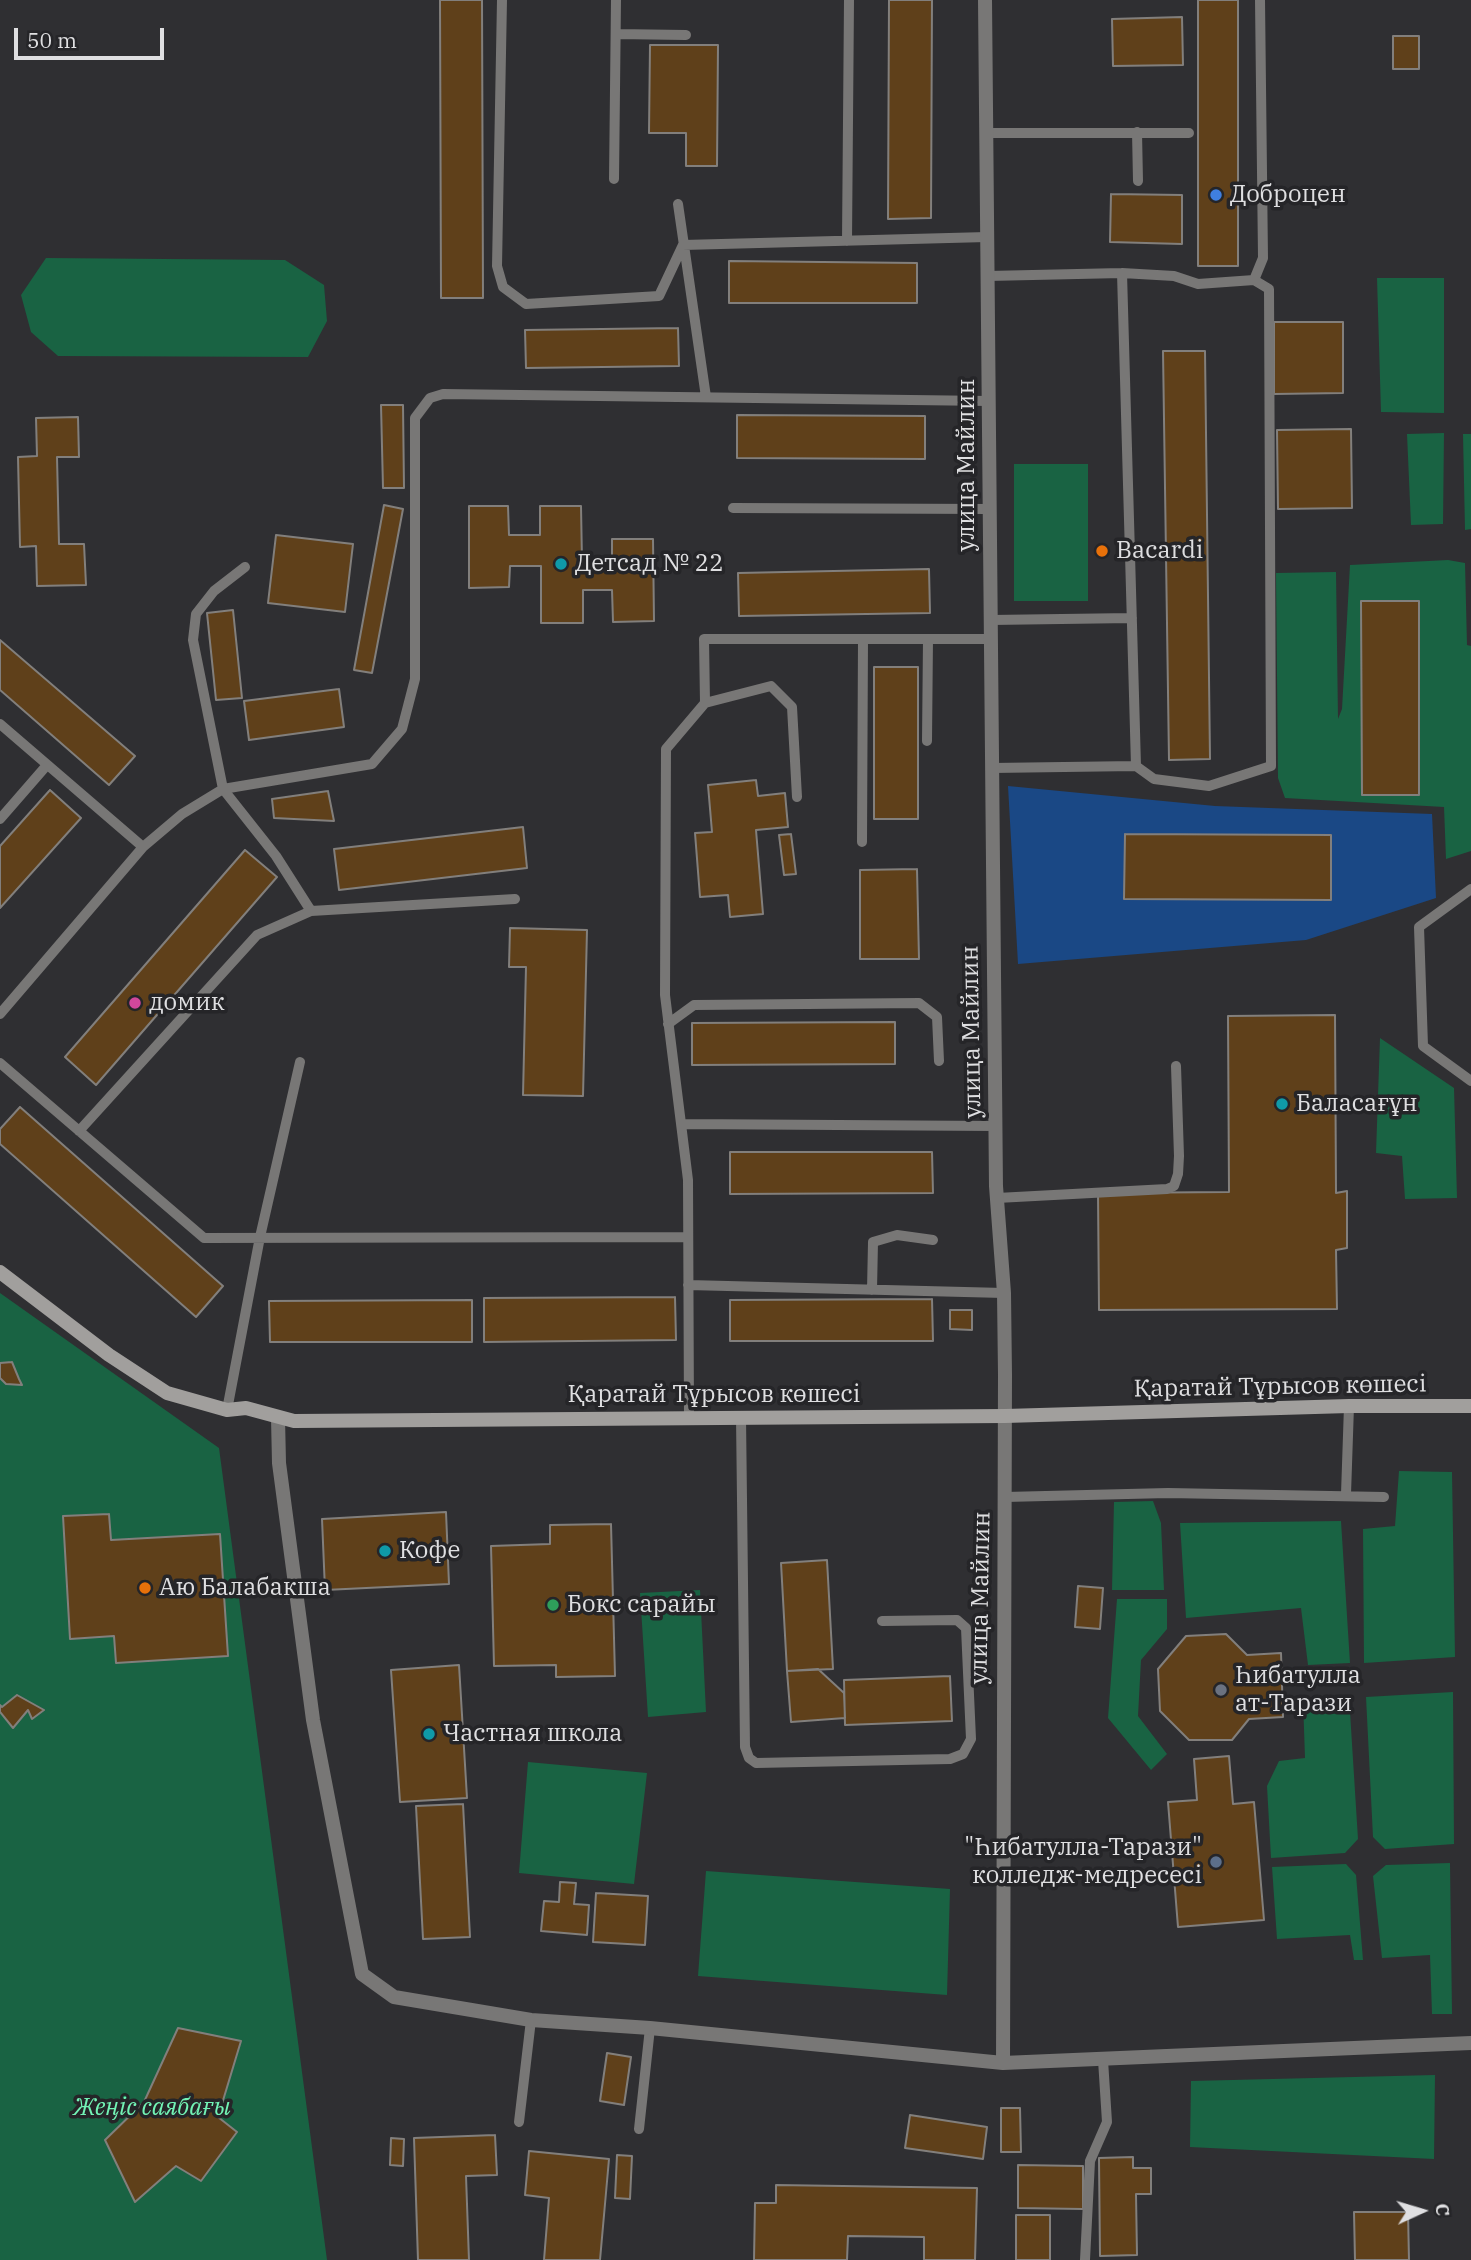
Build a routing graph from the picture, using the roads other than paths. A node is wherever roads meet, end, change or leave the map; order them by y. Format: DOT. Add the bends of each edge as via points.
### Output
graph roads {
  1 [pos="502,0"];
  2 [pos="617,0"];
  3 [pos="849,0"];
  4 [pos="985,0"];
  5 [pos="1260,0"];
  6 [pos="616,34"];
  7 [pos="686,35"];
  8 [pos="1137,132"];
  9 [pos="986,133"];
  10 [pos="1189,133"];
  11 [pos="614,179"];
  12 [pos="1138,181"];
  13 [pos="678,204"];
  14 [pos="987,237"];
  15 [pos="847,241"];
  16 [pos="683,246"];
  17 [pos="1122,273"];
  18 [pos="988,276"];
  19 [pos="1254,280"];
  20 [pos="706,397"];
  21 [pos="989,401"];
  22 [pos="733,508"];
  23 [pos="990,509"];
  24 [pos="246,566"];
  25 [pos="1132,618"];
  26 [pos="991,620"];
  27 [pos="863,639"];
  28 [pos="928,639"];
  29 [pos="991,639"];
  30 [pos="705,704"];
  31 [pos="0,724"];
  32 [pos="927,741"];
  33 [pos="47,765"];
  34 [pos="1136,766"];
  35 [pos="992,768"];
  36 [pos="223,789"];
  37 [pos="797,797"];
  38 [pos="0,819"];
  39 [pos="862,842"];
  40 [pos="143,847"];
  41 [pos="1471,889"];
  42 [pos="515,899"];
  43 [pos="311,911"];
  44 [pos="0,1014"];
  45 [pos="668,1024"];
  46 [pos="939,1061"];
  47 [pos="300,1062"];
  48 [pos="0,1063"];
  49 [pos="1176,1066"];
  50 [pos="1471,1081"];
  51 [pos="681,1124"];
  52 [pos="995,1126"];
  53 [pos="79,1131"];
  54 [pos="997,1198"];
  55 [pos="260,1237"];
  56 [pos="688,1237"];
  57 [pos="933,1240"];
  58 [pos="0,1272"];
  59 [pos="688,1285"];
  60 [pos="872,1290"];
  61 [pos="1004,1293"];
  62 [pos="1349,1406"];
  63 [pos="1471,1406"];
  64 [pos="227,1410"];
  65 [pos="1004,1416"];
  66 [pos="278,1418"];
  67 [pos="689,1418"];
  68 [pos="740,1418"];
  69 [pos="1346,1494"];
  70 [pos="1005,1497"];
  71 [pos="1384,1497"];
  72 [pos="882,1621"];
  73 [pos="531,2020"];
  74 [pos="650,2028"];
  75 [pos="1471,2043"];
  76 [pos="1103,2060"];
  77 [pos="1003,2063"];
  78 [pos="519,2122"];
  79 [pos="639,2129"];
  80 [pos="1085,2260"];
  1 -- 16 [label="lane" via="497,266 503,287 526,304 659,296"];
  2 -- 6 [label="lane"];
  3 -- 15 [label="lane"];
  4 -- 9 [label="street, улица Майлин"];
  5 -- 19 [label="lane" via="1263,258"];
  6 -- 7 [label="lane"];
  6 -- 11 [label="lane"];
  8 -- 9 [label="lane"];
  8 -- 10 [label="lane"];
  8 -- 12 [label="lane"];
  9 -- 14 [label="street, улица Майлин"];
  13 -- 16 [label="lane"];
  14 -- 15 [label="lane"];
  14 -- 18 [label="street, улица Майлин"];
  15 -- 16 [label="lane"];
  16 -- 20 [label="lane"];
  17 -- 18 [label="lane"];
  17 -- 19 [label="lane" via="1174,276 1198,284"];
  17 -- 25 [label="lane"];
  18 -- 21 [label="street, улица Майлин"];
  19 -- 34 [label="lane" via="1269,289 1271,765 1209,786 1154,779"];
  20 -- 21 [label="lane"];
  20 -- 36 [label="lane" via="443,394 429,398 415,418 415,679 402,729 372,764"];
  21 -- 23 [label="street, улица Майлин"];
  22 -- 23 [label="lane"];
  23 -- 26 [label="street, улица Майлин"];
  24 -- 36 [label="lane" via="214,591 195,614 193,640"];
  25 -- 26 [label="lane"];
  25 -- 34 [label="lane"];
  26 -- 29 [label="street, улица Майлин"];
  27 -- 28 [label="lane"];
  27 -- 30 [label="lane" via="705,639"];
  27 -- 39 [label="lane"];
  28 -- 29 [label="lane"];
  28 -- 32 [label="lane"];
  29 -- 35 [label="street, улица Майлин"];
  30 -- 37 [label="lane" via="771,686 792,707"];
  30 -- 45 [label="lane" via="666,748"];
  31 -- 33 [label="lane"];
  33 -- 38 [label="lane"];
  33 -- 40 [label="lane"];
  34 -- 35 [label="lane"];
  35 -- 52 [label="street, улица Майлин"];
  36 -- 40 [label="lane" via="182,814"];
  36 -- 43 [label="lane" via="276,856"];
  40 -- 44 [label="lane"];
  41 -- 50 [label="lane" via="1419,928 1423,1046"];
  42 -- 43 [label="lane"];
  43 -- 53 [label="lane" via="257,935"];
  45 -- 46 [label="lane" via="694,1005 919,1003 937,1017"];
  45 -- 51 [label="lane"];
  47 -- 55 [label="lane"];
  48 -- 53 [label="lane"];
  49 -- 54 [label="lane" via="1174,1186"];
  51 -- 52 [label="lane"];
  51 -- 56 [label="lane" via="688,1180"];
  52 -- 54 [label="street, улица Майлин"];
  53 -- 55 [label="lane" via="204,1238"];
  54 -- 61 [label="street, улица Майлин"];
  55 -- 56 [label="lane"];
  55 -- 64 [label="lane"];
  56 -- 59 [label="lane"];
  57 -- 60 [label="lane" via="897,1236 873,1242"];
  58 -- 64 [label="main road, Қаратай Тұрысов көшесі" via="167,1393"];
  59 -- 60 [label="lane"];
  59 -- 67 [label="lane"];
  60 -- 61 [label="lane"];
  61 -- 65 [label="street, улица Майлин"];
  62 -- 63 [label="main road, Қаратай Тұрысов көшесі"];
  62 -- 65 [label="main road, Қаратай Тұрысов көшесі"];
  62 -- 69 [label="lane"];
  64 -- 66 [label="main road, Қаратай Тұрысов көшесі" via="246,1408"];
  65 -- 68 [label="main road, Қаратай Тұрысов көшесі"];
  65 -- 70 [label="street, улица Майлин"];
  66 -- 67 [label="main road, Қаратай Тұрысов көшесі"];
  66 -- 73 [label="street" via="279,1462 313,1720 362,1974 394,1997"];
  67 -- 68 [label="main road, Қаратай Тұрысов көшесі"];
  68 -- 72 [label="lane" via="744,1748 749,1758 756,1763 950,1759 962,1754 971,1739 966,1628 957,1620"];
  69 -- 70 [label="lane"];
  69 -- 71 [label="lane"];
  70 -- 77 [label="street, улица Майлин"];
  73 -- 74 [label="street"];
  73 -- 78 [label="lane"];
  74 -- 77 [label="street"];
  74 -- 79 [label="lane"];
  75 -- 76 [label="street"];
  76 -- 77 [label="street"];
  76 -- 80 [label="lane" via="1107,2122 1090,2161"];
}
